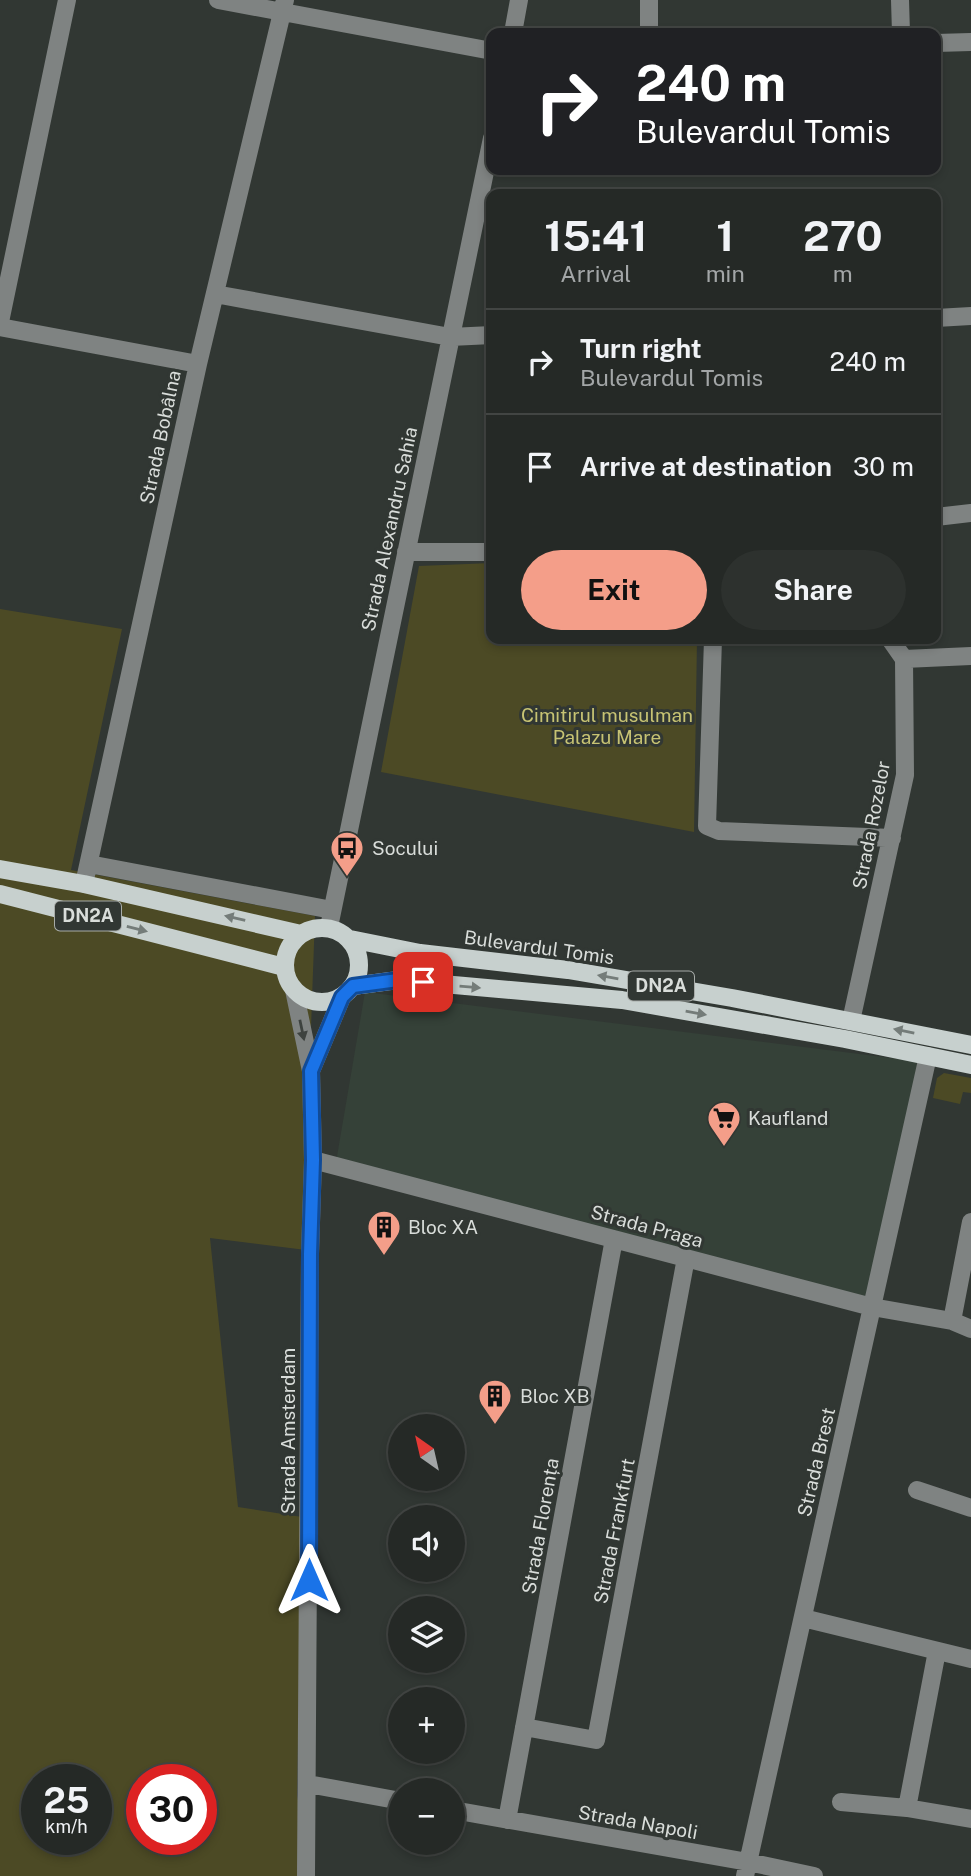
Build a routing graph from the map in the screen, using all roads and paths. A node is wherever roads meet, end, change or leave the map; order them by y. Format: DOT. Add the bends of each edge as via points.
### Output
graph roads {
  1 [pos="67,0"];
  2 [pos="218,0"];
  3 [pos="519,0"];
  4 [pos="649,0"];
  5 [pos="900,0"];
  6 [pos="284,6"];
  7 [pos="514,28"];
  8 [pos="649,28"];
  9 [pos="901,28"];
  10 [pos="971,42"];
  11 [pos="941,43"];
  12 [pos="486,50"];
  13 [pos="486,166"];
  14 [pos="215,294"];
  15 [pos="971,316"];
  16 [pos="941,318"];
  17 [pos="0,325"];
  18 [pos="486,335"];
  19 [pos="450,337"];
  20 [pos="198,364"];
  21 [pos="971,513"];
  22 [pos="941,516"];
  23 [pos="406,552"];
  24 [pos="486,552"];
  25 [pos="713,644"];
  26 [pos="894,644"];
  27 [pos="971,656"];
  28 [pos="904,659"];
  29 [pos="892,838"];
  30 [pos="89,864"];
  31 [pos="0,869"];
  32 [pos="84,884"];
  33 [pos="0,894"];
  34 [pos="331,919"];
  35 [pos="301,934"];
  36 [pos="350,939"];
  37 [pos="284,967"];
  38 [pos="294,990"];
  39 [pos="348,991"];
  40 [pos="851,1021"];
  41 [pos="971,1045"];
  42 [pos="928,1056"];
  43 [pos="971,1065"];
  44 [pos="311,1071"];
  45 [pos="313,1160"];
  46 [pos="971,1222"];
  47 [pos="614,1239"];
  48 [pos="686,1258"];
  49 [pos="872,1307"];
  50 [pos="952,1321"];
  51 [pos="971,1329"];
  52 [pos="917,1490"];
  53 [pos="971,1508"];
  54 [pos="803,1618"];
  55 [pos="937,1651"];
  56 [pos="971,1659"];
  57 [pos="524,1727"];
  58 [pos="308,1784"];
  59 [pos="388,1799"];
  60 [pos="841,1802"];
  61 [pos="907,1808"];
  62 [pos="465,1812"];
  63 [pos="971,1819"];
  64 [pos="507,1820"];
  65 [pos="747,1869"];
  66 [pos="306,1876"];
  67 [pos="814,1876"];
  1 -- 17 [label="street"];
  2 -- 6 [label="street"];
  3 -- 7 [label="street"];
  4 -- 8 [label="street"];
  5 -- 9 [label="street"];
  6 -- 12 [label="street"];
  6 -- 14 [label="street, Strada Bobâlna"];
  10 -- 11 [label="street"];
  13 -- 19 [label="street, Strada Alexandru Sahia"];
  14 -- 19 [label="street"];
  14 -- 20 [label="street, Strada Bobâlna"];
  15 -- 16 [label="street"];
  17 -- 20 [label="street"];
  18 -- 19 [label="street"];
  19 -- 23 [label="street, Strada Alexandru Sahia"];
  20 -- 30 [label="street, Strada Bobâlna"];
  21 -- 22 [label="street"];
  23 -- 24 [label="street"];
  23 -- 34 [label="street, Strada Alexandru Sahia"];
  25 -- 29 [label="street" via="707,826 719,831"];
  26 -- 28 [label="street"];
  27 -- 28 [label="street"];
  28 -- 29 [label="street, Strada Rozelor" via="905,775"];
  29 -- 40 [label="street, Strada Rozelor"];
  30 -- 32 [label="street, Strada Bobâlna"];
  30 -- 34 [label="street"];
  31 -- 32 [label="main road, DN2A"];
  35 -- 32 [label="main road, DN2A, one-way"];
  33 -- 37 [label="main road, DN2A, one-way"];
  34 -- 35 [label="main road"];
  34 -- 36 [label="main road"];
  35 -- 37 [label="main road" via="292,942"];
  36 -- 39 [label="main road" via="358,953 359,970"];
  40 -- 36 [label="main road, Bulevardul Tomis / DN2A, one-way" via="568,970 420,953"];
  37 -- 38 [label="main road"];
  38 -- 39 [label="main road" via="308,1000 325,1002"];
  38 -- 44 [label="street, Strada Amsterdam, one-way"];
  39 -- 42 [label="main road, DN2A, one-way" via="398,980 622,1000"];
  39 -- 44 [label="street, Strada Amsterdam"];
  41 -- 40 [label="main road, Bulevardul Tomis / DN2A, one-way"];
  42 -- 43 [label="main road, DN2A"];
  42 -- 49 [label="street, Strada Brest"];
  44 -- 45 [label="street, Strada Amsterdam"];
  45 -- 47 [label="street, Strada Praga"];
  45 -- 58 [label="street, Strada Amsterdam"];
  46 -- 50 [label="street"];
  47 -- 48 [label="street, Strada Praga"];
  47 -- 57 [label="street, Strada Florența"];
  48 -- 49 [label="street, Strada Praga"];
  48 -- 57 [label="street, Strada Frankfurt" via="596,1740"];
  49 -- 50 [label="street, Strada Praga"];
  49 -- 54 [label="street, Strada Brest"];
  50 -- 51 [label="street, Strada Praga"];
  52 -- 53 [label="street"];
  54 -- 55 [label="street"];
  54 -- 65 [label="street, Strada Brest"];
  55 -- 56 [label="street"];
  55 -- 61 [label="street"];
  57 -- 64 [label="street, Strada Florența"];
  58 -- 59 [label="street"];
  58 -- 66 [label="street, Strada Amsterdam"];
  60 -- 61 [label="street"];
  61 -- 63 [label="street"];
  62 -- 64 [label="street, Strada Napoli"];
  64 -- 65 [label="street, Strada Napoli"];
  65 -- 67 [label="street, Strada Napoli"];
}
